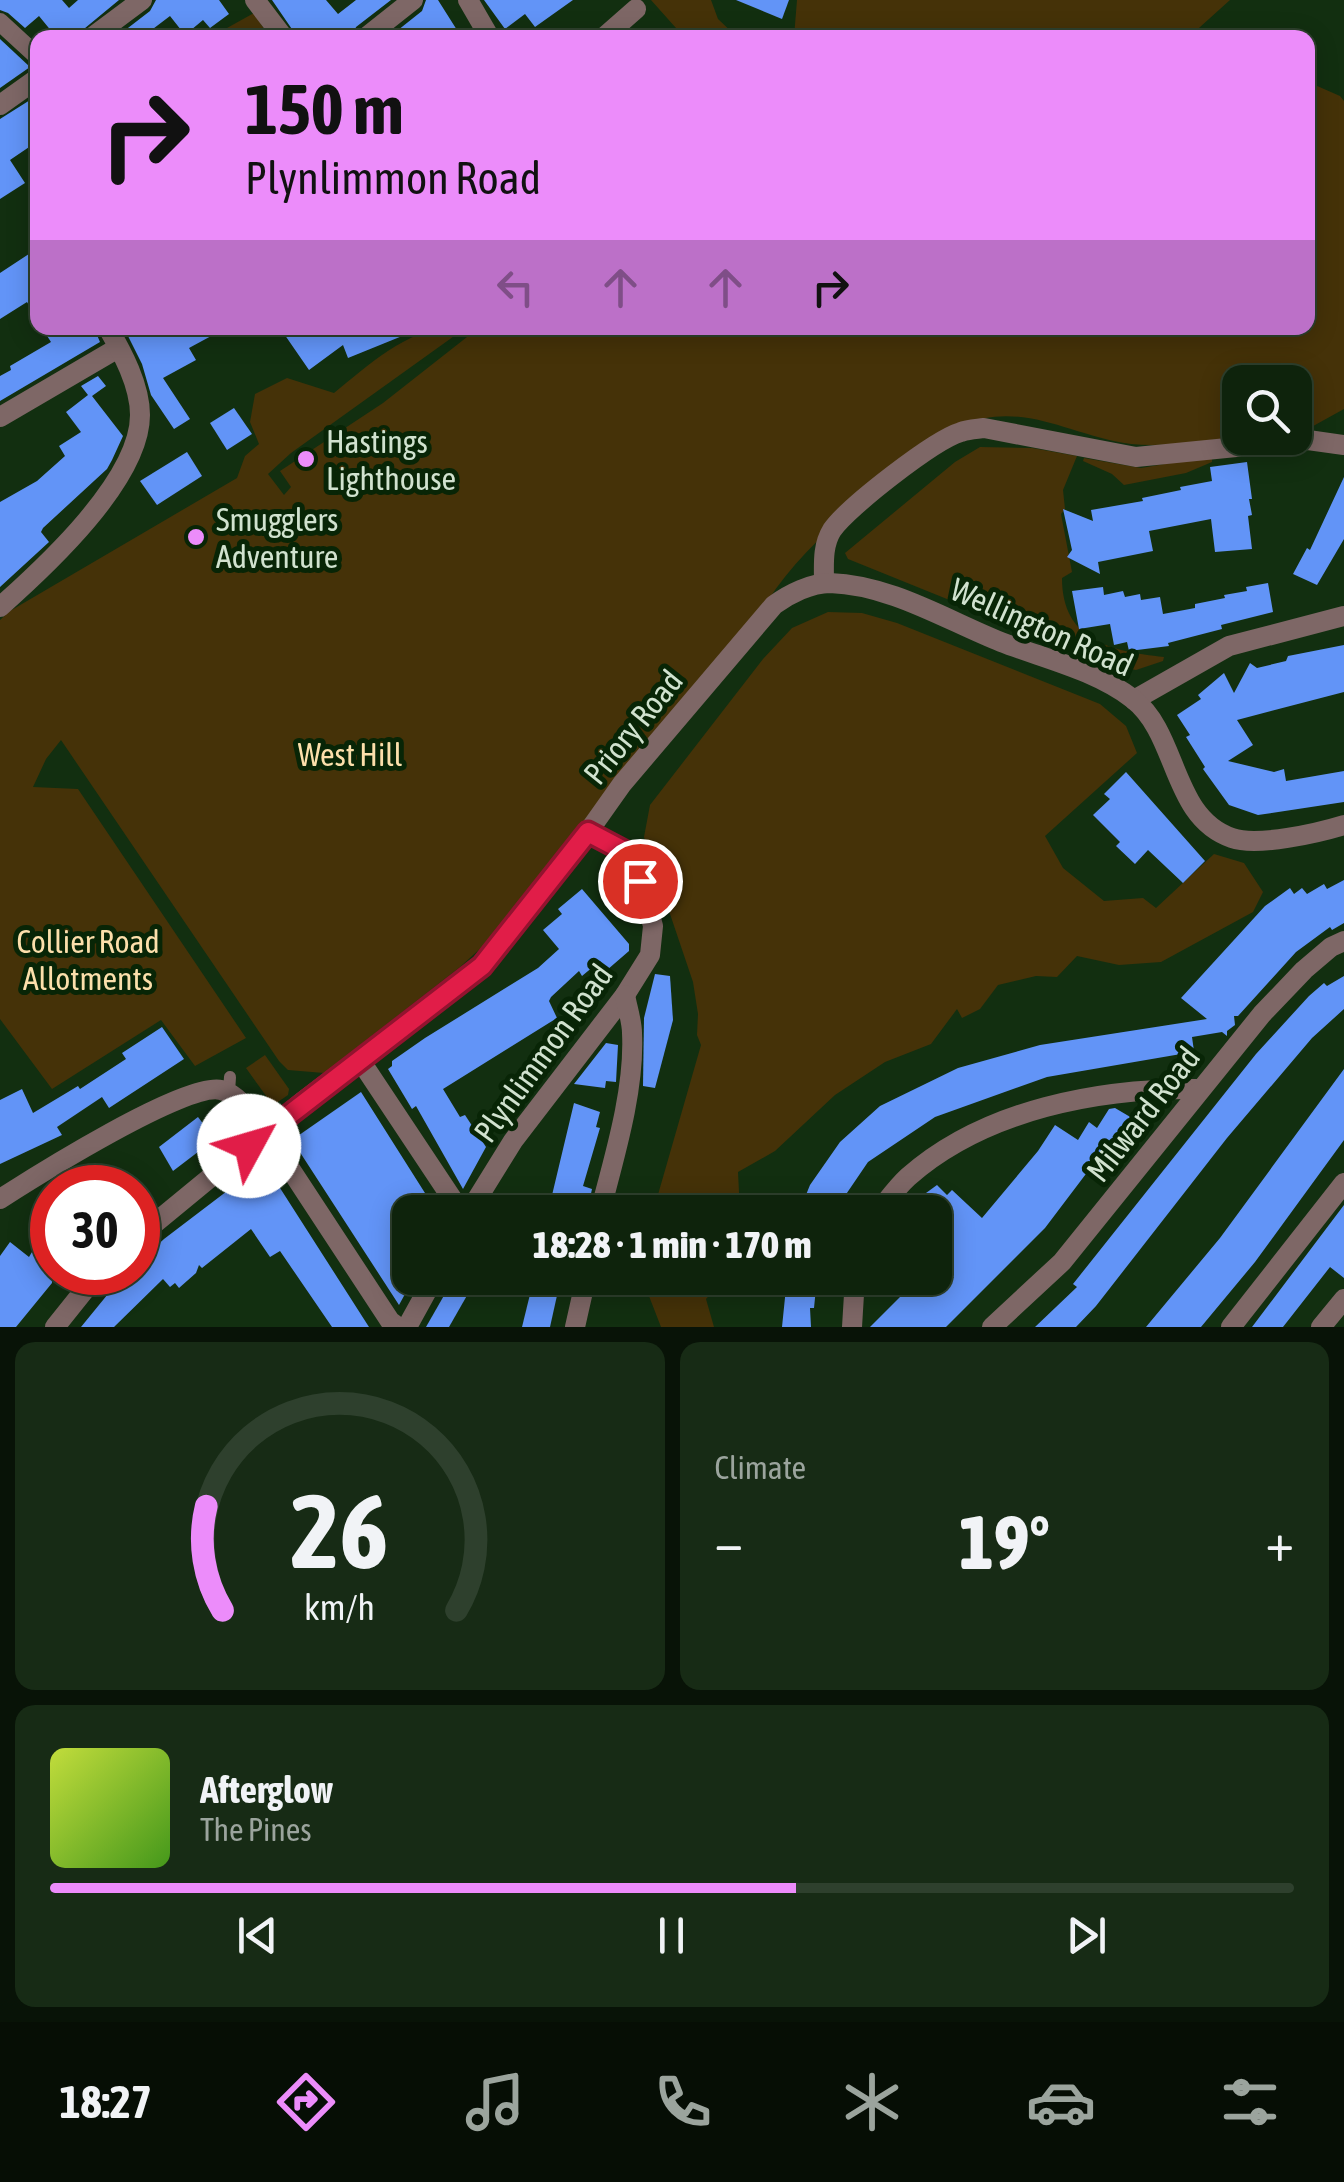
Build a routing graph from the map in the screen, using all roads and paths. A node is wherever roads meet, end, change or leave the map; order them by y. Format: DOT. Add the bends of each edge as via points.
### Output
graph roads {
  1 [pos="142,0"];
  2 [pos="255,0"];
  3 [pos="413,0"];
  4 [pos="468,0"];
  5 [pos="636,9"];
  6 [pos="0,22"];
  7 [pos="101,30"];
  8 [pos="278,30"];
  9 [pos="375,30"];
  10 [pos="485,30"];
  11 [pos="613,30"];
  12 [pos="30,50"];
  13 [pos="30,84"];
  14 [pos="0,105"];
  15 [pos="112,335"];
  16 [pos="118,348"];
  17 [pos="0,417"];
  18 [pos="1344,445"];
  19 [pos="824,583"];
  20 [pos="0,607"];
  21 [pos="1344,616"];
  22 [pos="1134,700"];
  23 [pos="1344,825"];
  24 [pos="588,832"];
  25 [pos="1344,941"];
  26 [pos="625,994"];
  27 [pos="360,1060"];
  28 [pos="1199,1089"];
  29 [pos="266,1132"];
  30 [pos="1344,1183"];
  31 [pos="450,1195"];
  32 [pos="481,1195"];
  33 [pos="604,1195"];
  34 [pos="892,1195"];
  35 [pos="0,1198"];
  36 [pos="160,1218"];
  37 [pos="81,1295"];
  38 [pos="424,1295"];
  39 [pos="582,1295"];
  40 [pos="853,1295"];
  41 [pos="1344,1300"];
  42 [pos="55,1327"];
  43 [pos="398,1327"];
  44 [pos="406,1327"];
  45 [pos="574,1327"];
  46 [pos="852,1327"];
  47 [pos="992,1327"];
  48 [pos="1231,1327"];
  49 [pos="1320,1327"];
  1 -- 7 [label="street"];
  2 -- 8 [label="street"];
  3 -- 9 [label="street"];
  4 -- 10 [label="street"];
  5 -- 11 [label="street"];
  6 -- 12 [label="street"];
  13 -- 14 [label="street"];
  15 -- 16 [label="street"];
  16 -- 17 [label="street"];
  16 -- 20 [label="street" via="140,414 123,468 67,544"];
  18 -- 19 [label="street" via="1308,440 1136,457 984,428 961,432 833,528"];
  19 -- 22 [label="street, Wellington Road" via="876,590 1094,676"];
  19 -- 24 [label="street, Priory Road" via="774,604"];
  21 -- 22 [label="street" via="1229,646"];
  22 -- 23 [label="street, Wellington Road" via="1151,720 1187,798 1204,821 1232,839"];
  24 -- 26 [label="street, Plynlimmon Road" via="626,852 653,926 650,955"];
  24 -- 27 [label="street, Priory Road" via="482,966"];
  25 -- 28 [label="street, Milward Road" via="1304,970"];
  26 -- 32 [label="street, Plynlimmon Road"];
  26 -- 33 [label="street" via="630,1064"];
  27 -- 29 [label="street, Priory Road"];
  27 -- 31 [label="street"];
  28 -- 34 [label="street" via="1110,1093 999,1122 939,1153"];
  28 -- 47 [label="street, Milward Road" via="1062,1262"];
  29 -- 35 [label="street" via="230,1084 204,1089"];
  29 -- 36 [label="street, Priory Road"];
  29 -- 43 [label="street"];
  30 -- 48 [label="street"];
  37 -- 42 [label="street"];
  38 -- 44 [label="street"];
  39 -- 45 [label="street"];
  40 -- 46 [label="street"];
  41 -- 49 [label="street"];
}
